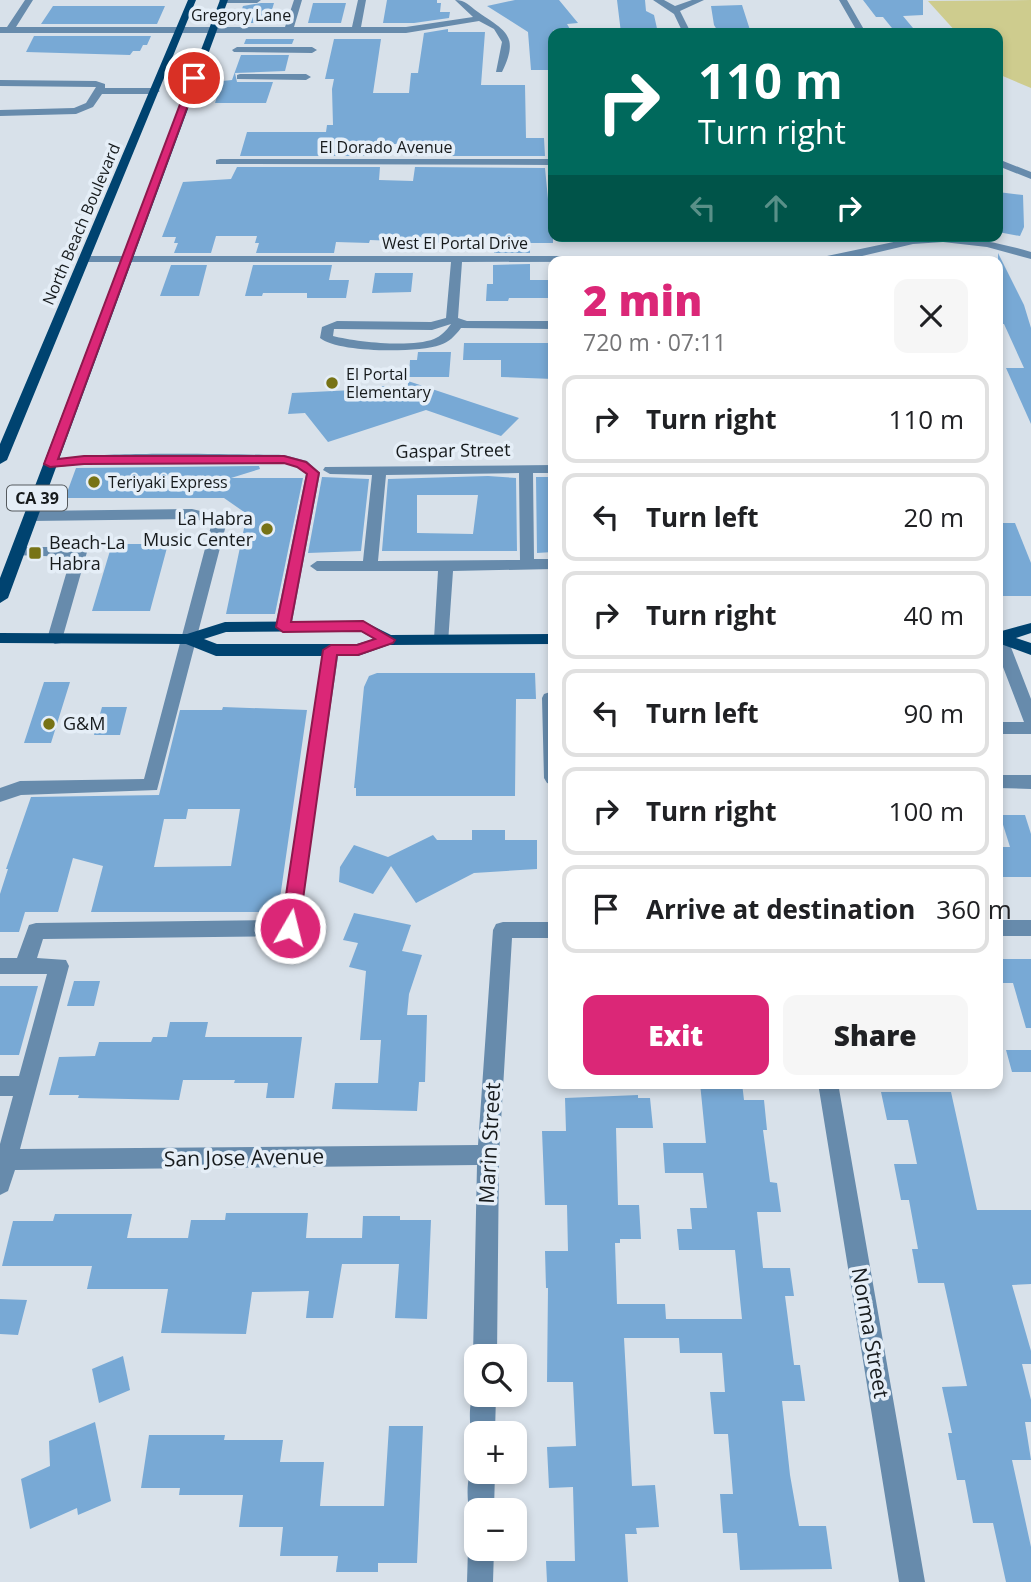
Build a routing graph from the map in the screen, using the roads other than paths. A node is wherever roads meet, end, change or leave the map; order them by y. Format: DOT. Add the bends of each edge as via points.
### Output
graph roads {
  1 [pos="29,0"];
  2 [pos="192,0"];
  3 [pos="223,0"];
  4 [pos="257,0"];
  5 [pos="298,0"];
  6 [pos="362,0"];
  7 [pos="459,0"];
  8 [pos="657,0"];
  9 [pos="700,0"];
  10 [pos="843,0"];
  11 [pos="676,9"];
  12 [pos="481,18"];
  13 [pos="686,28"];
  14 [pos="859,28"];
  15 [pos="289,29"];
  16 [pos="317,29"];
  17 [pos="356,29"];
  18 [pos="5,30"];
  19 [pos="179,30"];
  20 [pos="212,30"];
  21 [pos="237,50"];
  22 [pos="308,68"];
  23 [pos="499,70"];
  24 [pos="240,77"];
  25 [pos="0,83"];
  26 [pos="99,91"];
  27 [pos="155,91"];
  28 [pos="0,113"];
  29 [pos="220,162"];
  30 [pos="548,162"];
  31 [pos="1003,164"];
  32 [pos="1031,176"];
  33 [pos="908,242"];
  34 [pos="977,242"];
  35 [pos="856,256"];
  36 [pos="1031,256"];
  37 [pos="84,259"];
  38 [pos="126,259"];
  39 [pos="457,259"];
  40 [pos="548,259"];
  41 [pos="454,319"];
  42 [pos="548,326"];
  43 [pos="0,460"];
  44 [pos="50,464"];
  45 [pos="526,469"];
  46 [pos="548,469"];
  47 [pos="330,470"];
  48 [pos="379,471"];
  49 [pos="31,516"];
  50 [pos="18,552"];
  51 [pos="370,565"];
  52 [pos="527,565"];
  53 [pos="548,565"];
  54 [pos="317,566"];
  55 [pos="446,566"];
  56 [pos="0,598"];
  57 [pos="283,627"];
  58 [pos="1031,628"];
  59 [pos="1003,636"];
  60 [pos="0,638"];
  61 [pos="55,639"];
  62 [pos="188,639"];
  63 [pos="442,639"];
  64 [pos="548,639"];
  65 [pos="1003,639"];
  66 [pos="388,640"];
  67 [pos="1031,649"];
  68 [pos="331,650"];
  69 [pos="1003,650"];
  70 [pos="1031,720"];
  71 [pos="1003,728"];
  72 [pos="1031,728"];
  73 [pos="1003,782"];
  74 [pos="1031,782"];
  75 [pos="0,795"];
  76 [pos="1003,928"];
  77 [pos="1031,928"];
  78 [pos="548,930"];
  79 [pos="0,966"];
  80 [pos="24,966"];
  81 [pos="0,1086"];
  82 [pos="27,1086"];
  83 [pos="829,1089"];
  84 [pos="488,1155"];
  85 [pos="3,1160"];
  86 [pos="0,1184"];
  87 [pos="485,1344"];
  88 [pos="481,1561"];
  89 [pos="480,1582"];
  90 [pos="912,1582"];
  1 -- 18 [label="street"];
  2 -- 19 [label="main road, North Beach Boulevard"];
  3 -- 4 [label="street"];
  3 -- 20 [label="main road, CA 39"];
  5 -- 15 [label="street"];
  6 -- 17 [label="street"];
  7 -- 12 [label="street"];
  8 -- 11 [label="street"];
  9 -- 11 [label="street"];
  10 -- 14 [label="street"];
  11 -- 13 [label="street"];
  12 -- 17 [label="street, Gregory Lane" via="424,29"];
  12 -- 23 [label="street" via="502,32 509,44"];
  15 -- 16 [label="street, Gregory Lane"];
  15 -- 20 [label="street, Gregory Lane"];
  16 -- 17 [label="street, Gregory Lane"];
  16 -- 22 [label="street"];
  18 -- 19 [label="street, Gregory Lane"];
  19 -- 20 [label="street, Gregory Lane"];
  19 -- 27 [label="main road, North Beach Boulevard"];
  20 -- 38 [label="main road, CA 39"];
  21 -- 22 [label="street"];
  22 -- 24 [label="street"];
  25 -- 26 [label="street" via="96,83 102,86"];
  26 -- 27 [label="street"];
  26 -- 28 [label="street" via="90,105 76,111"];
  27 -- 37 [label="main road, North Beach Boulevard"];
  29 -- 30 [label="street, El Dorado Avenue"];
  31 -- 32 [label="street"];
  33 -- 35 [label="street, West El Portal Drive"];
  34 -- 36 [label="street, West El Portal Drive"];
  37 -- 38 [label="street, West El Portal Drive"];
  37 -- 43 [label="main road, North Beach Boulevard"];
  38 -- 39 [label="street, West El Portal Drive"];
  38 -- 44 [label="main road, CA 39"];
  39 -- 40 [label="street, West El Portal Drive"];
  39 -- 41 [label="street"];
  41 -- 41 [label="street" via="432,326 337,325 328,327 326,338 341,343 431,344 447,337"];
  41 -- 42 [label="street"];
  44 -- 49 [label="main road, CA 39"];
  44 -- 57 [label="street" via="284,459 302,464 313,473"];
  45 -- 46 [label="street"];
  45 -- 48 [label="street, Gaspar Street"];
  45 -- 52 [label="street, Gaspar Street"];
  47 -- 48 [label="street"];
  48 -- 51 [label="street, Gaspar Street"];
  49 -- 50 [label="main road, CA 39"];
  49 -- 62 [label="street" via="208,517 219,526"];
  50 -- 56 [label="main road, CA 39"];
  50 -- 61 [label="street" via="80,552"];
  51 -- 54 [label="street"];
  51 -- 55 [label="street"];
  52 -- 53 [label="street"];
  52 -- 55 [label="street"];
  55 -- 63 [label="street"];
  57 -- 62 [label="main road" via="225,627"];
  57 -- 66 [label="main road" via="363,626"];
  58 -- 59 [label="main road"];
  60 -- 61 [label="main road"];
  61 -- 62 [label="main road"];
  62 -- 68 [label="main road" via="216,650"];
  62 -- 75 [label="street" via="151,785 20,788"];
  63 -- 64 [label="main road"];
  63 -- 66 [label="main road"];
  65 -- 67 [label="main road"];
  66 -- 68 [label="main road" via="358,650"];
  68 -- 80 [label="street" via="290,928 36,931"];
  69 -- 70 [label="street"];
  71 -- 72 [label="street"];
  73 -- 74 [label="street"];
  76 -- 77 [label="street"];
  78 -- 84 [label="street, Marin Street" via="503,930"];
  79 -- 80 [label="street"];
  80 -- 82 [label="street" via="59,966"];
  81 -- 82 [label="street"];
  82 -- 85 [label="street"];
  83 -- 90 [label="street, Norma Street"];
  84 -- 85 [label="street, San Jose Avenue"];
  84 -- 87 [label="street, Marin Street"];
  85 -- 86 [label="street"];
  88 -- 89 [label="street"];
}
